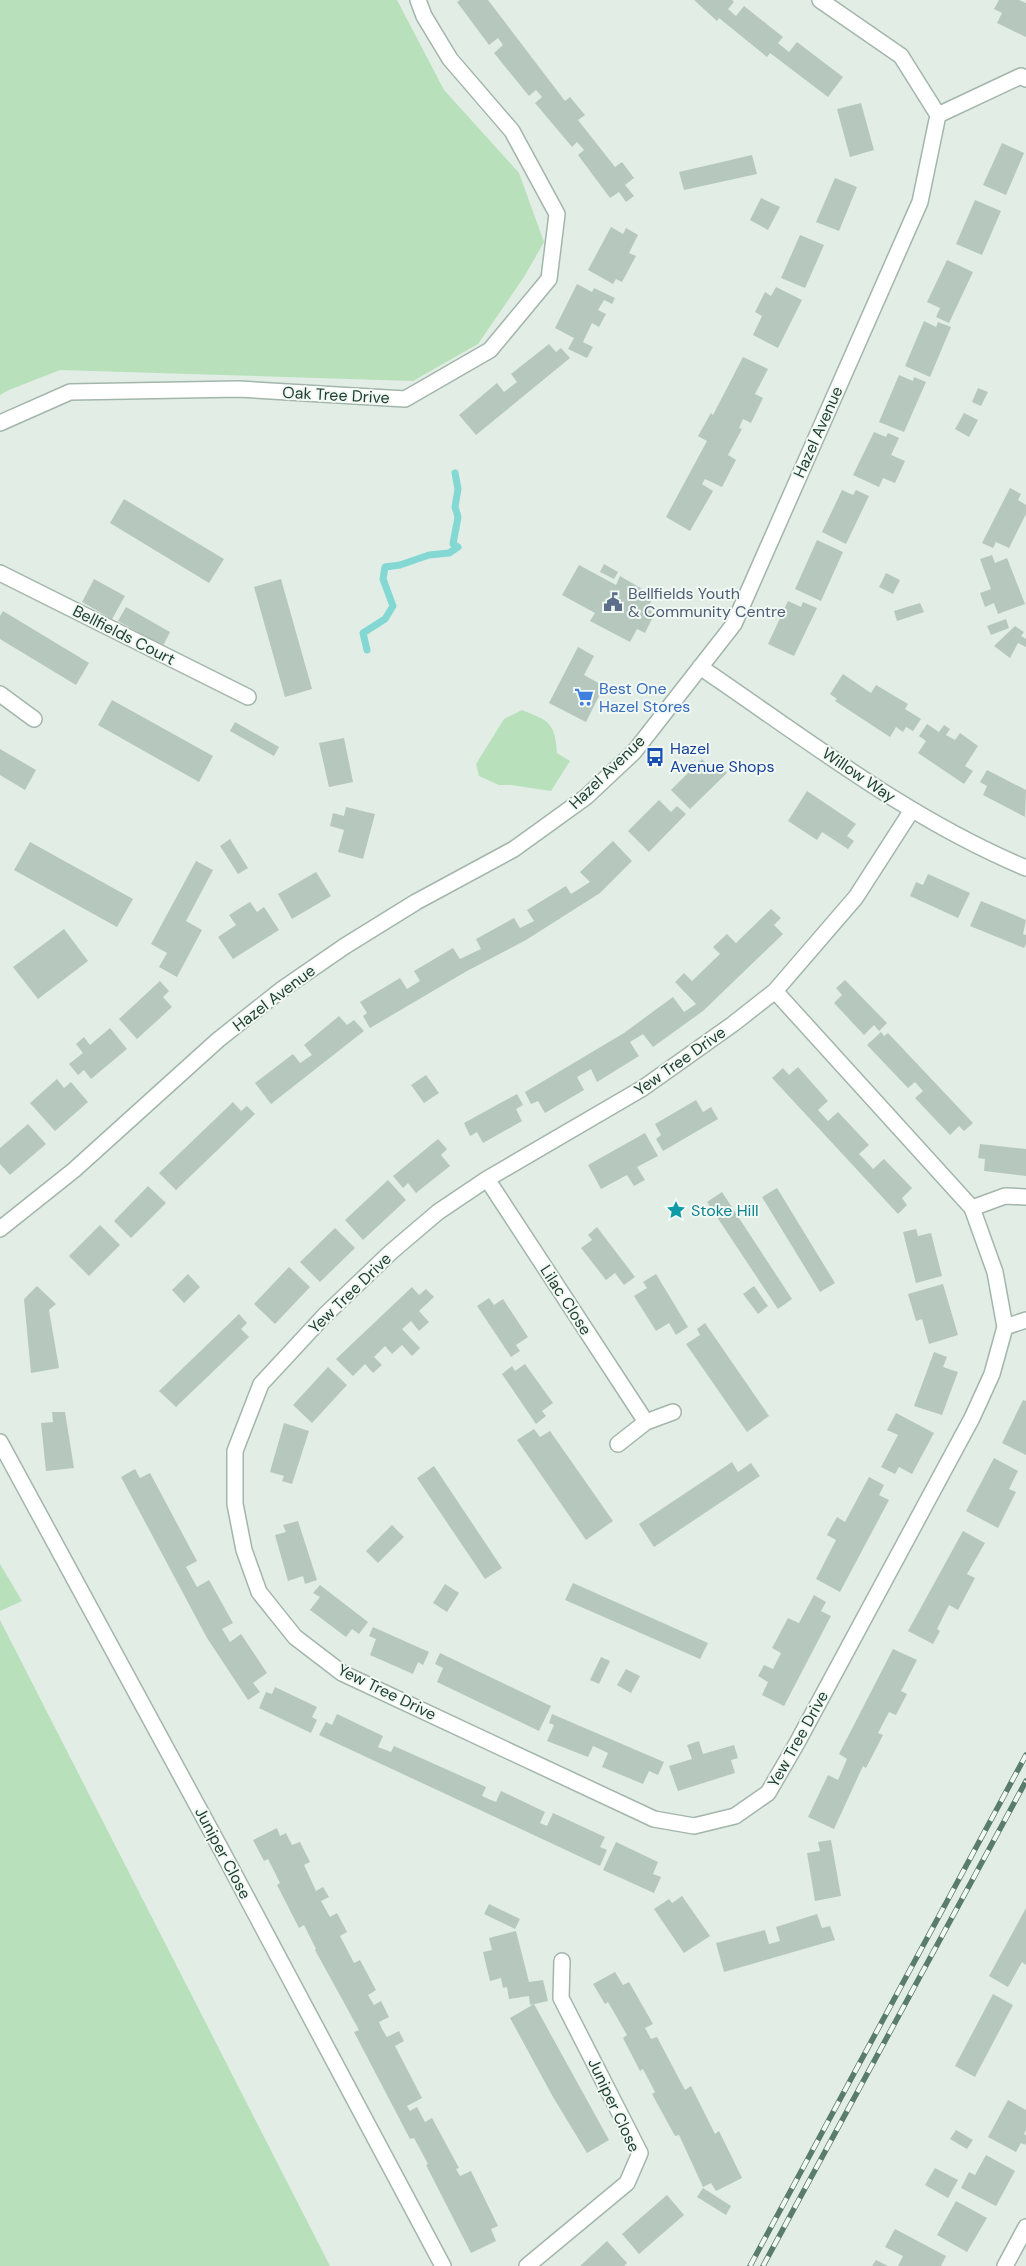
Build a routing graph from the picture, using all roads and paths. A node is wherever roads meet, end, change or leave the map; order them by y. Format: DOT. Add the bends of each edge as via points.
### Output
graph roads {
  1 [pos="418,0"];
  2 [pos="820,0"];
  3 [pos="1026,79"];
  4 [pos="938,115"];
  5 [pos="0,423"];
  6 [pos="0,573"];
  7 [pos="700,667"];
  8 [pos="0,694"];
  9 [pos="248,697"];
  10 [pos="34,719"];
  11 [pos="912,810"];
  12 [pos="1026,868"];
  13 [pos="775,991"];
  14 [pos="487,1179"];
  15 [pos="1026,1197"];
  16 [pos="972,1208"];
  17 [pos="0,1229"];
  18 [pos="1026,1320"];
  19 [pos="1005,1327"];
  20 [pos="673,1412"];
  21 [pos="646,1422"];
  22 [pos="0,1442"];
  23 [pos="618,1444"];
  24 [pos="562,1961"];
  25 [pos="1026,2227"];
  26 [pos="443,2266"];
  27 [pos="528,2266"];
  28 [pos="1005,2266"];
  1 -- 5 [label="street, Oak Tree Drive" via="450,59 512,131 557,214 549,279 490,350 405,399 240,389 70,392"];
  2 -- 4 [label="street" via="902,56"];
  3 -- 4 [label="street" via="1021,76"];
  4 -- 7 [label="street, Hazel Avenue" via="920,202 734,624"];
  6 -- 9 [label="street, Bellfields Court"];
  7 -- 11 [label="street, Willow Way"];
  7 -- 17 [label="street, Hazel Avenue" via="634,752 586,797 514,849 416,902 281,990 218,1040 74,1170"];
  8 -- 10 [label="street"];
  11 -- 12 [label="street, Willow Way" via="988,852"];
  11 -- 13 [label="street, Yew Tree Drive" via="856,897"];
  13 -- 14 [label="street, Yew Tree Drive" via="643,1088"];
  13 -- 16 [label="street, Yew Tree Drive"];
  14 -- 19 [label="street, Yew Tree Drive" via="438,1212 391,1252 324,1316 261,1384 235,1451 235,1504 244,1550 259,1592 295,1636 342,1673 654,1819 694,1826 735,1816 768,1793 972,1418 992,1374"];
  14 -- 21 [label="street, Lilac Close"];
  15 -- 16 [label="street" via="1005,1196"];
  16 -- 19 [label="street, Yew Tree Drive" via="995,1272"];
  18 -- 19 [label="street"];
  20 -- 21 [label="street"];
  21 -- 23 [label="street"];
  22 -- 26 [label="street, Juniper Close"];
  24 -- 27 [label="street, Juniper Close" via="562,1998 640,2153 627,2183"];
  25 -- 28 [label="street"];
}
